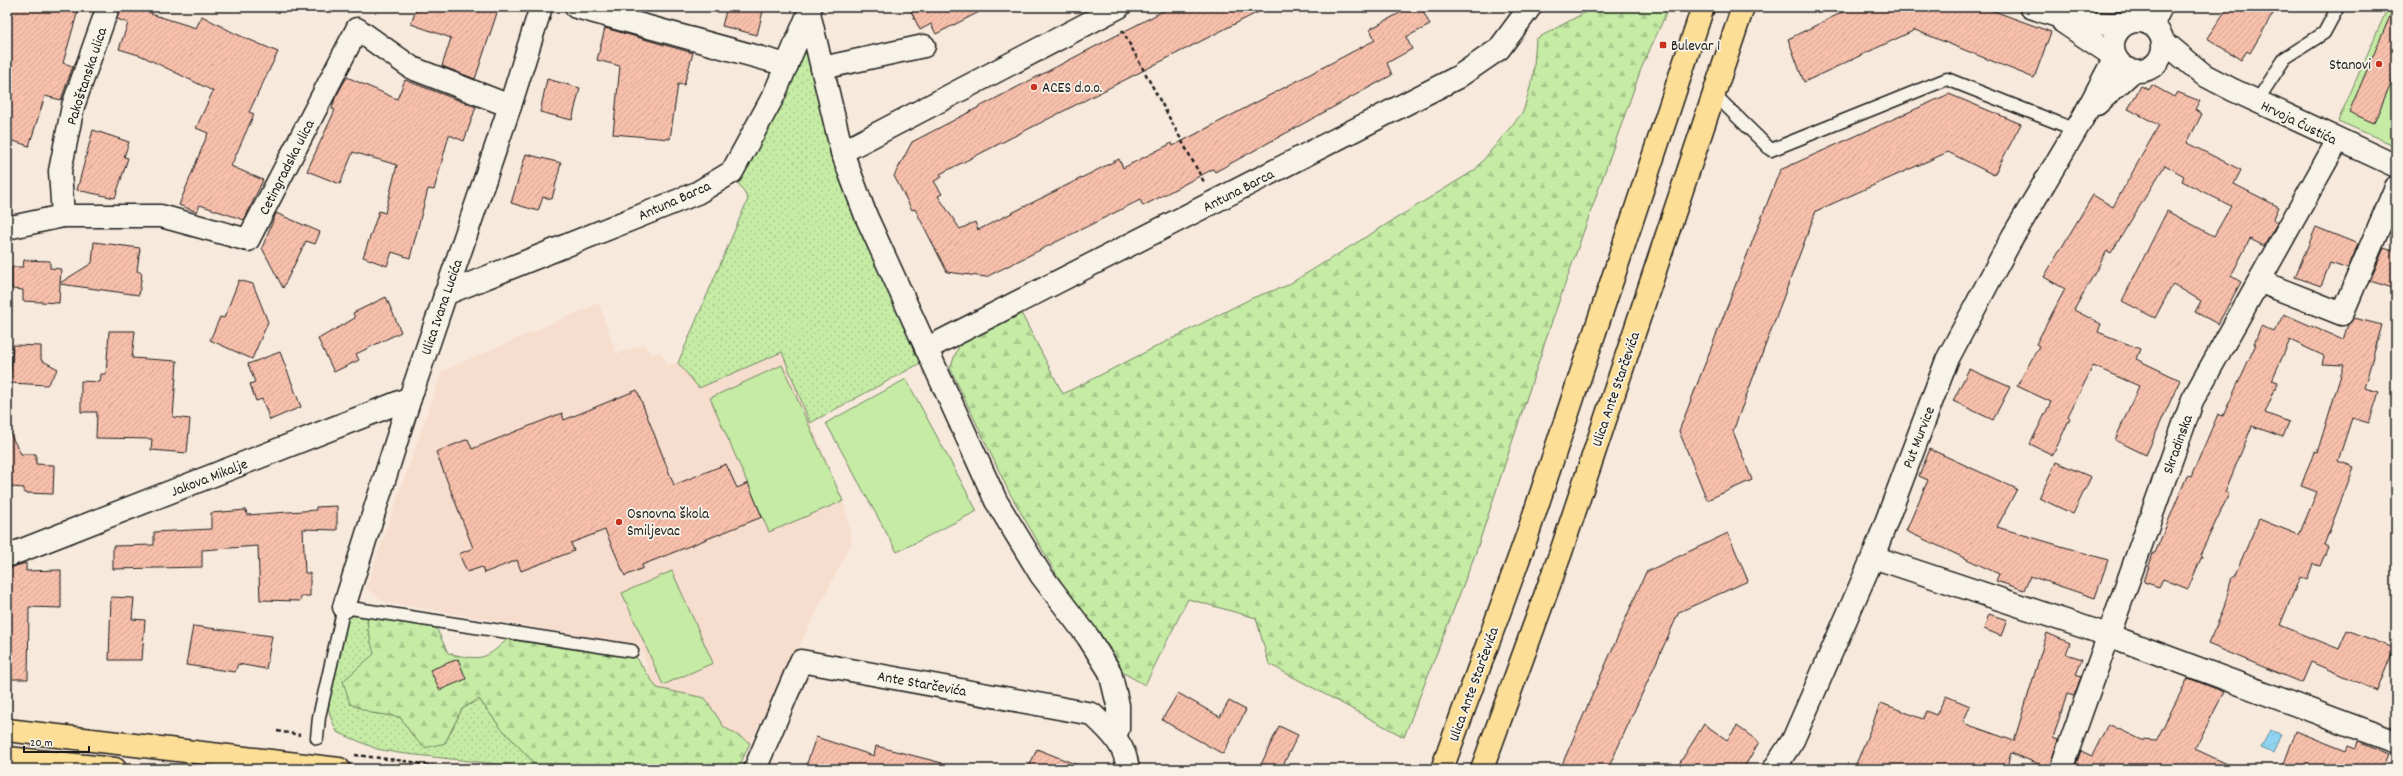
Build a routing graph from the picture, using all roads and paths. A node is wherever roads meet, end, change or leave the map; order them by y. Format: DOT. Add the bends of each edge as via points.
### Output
graph roads {
  1 [pos="108,7"];
  2 [pos="541,7"];
  3 [pos="576,7"];
  4 [pos="1530,7"];
  5 [pos="1703,7"];
  6 [pos="1743,7"];
  7 [pos="2032,7"];
  8 [pos="2338,7"];
  9 [pos="1115,9"];
  10 [pos="810,10"];
  11 [pos="2054,16"];
  12 [pos="2126,23"];
  13 [pos="2159,24"];
  14 [pos="924,46"];
  15 [pos="2115,57"];
  16 [pos="787,65"];
  17 [pos="822,68"];
  18 [pos="2140,70"];
  19 [pos="2204,74"];
  20 [pos="1714,94"];
  21 [pos="2257,101"];
  22 [pos="510,106"];
  23 [pos="2080,123"];
  24 [pos="2338,140"];
  25 [pos="842,152"];
  26 [pos="2396,166"];
  27 [pos="2396,187"];
  28 [pos="1215,202"];
  29 [pos="63,216"];
  30 [pos="7,228"];
  31 [pos="2261,282"];
  32 [pos="445,294"];
  33 [pos="926,349"];
  34 [pos="410,398"];
  35 [pos="7,556"];
  36 [pos="1872,557"];
  37 [pos="344,607"];
  38 [pos="2108,635"];
  39 [pos="632,651"];
  40 [pos="7,730"];
  41 [pos="277,731"];
  42 [pos="1115,735"];
  43 [pos="317,738"];
  44 [pos="2396,742"];
  45 [pos="7,758"];
  46 [pos="115,769"];
  47 [pos="339,769"];
  48 [pos="755,769"];
  49 [pos="1128,769"];
  50 [pos="1442,769"];
  51 [pos="1482,769"];
  52 [pos="1774,769"];
  53 [pos="2061,769"];
  1 -- 29 [label="street, Pakoštanska ulica" via="73,106 60,171"];
  2 -- 22 [label="street, Ulica Ivana Lucića"];
  3 -- 16 [label="street"];
  4 -- 28 [label="street, Antuna Barca" via="1499,49 1458,77"];
  5 -- 50 [label="main road, Ulica Ante Starčevića" via="1527,536"];
  6 -- 20 [label="main road, Ulica Ante Starčevića"];
  7 -- 11 [label="street"];
  8 -- 21 [label="lane" via="2324,33 2285,58"];
  9 -- 25 [label="street"];
  9 -- 28 [label="path"];
  10 -- 16 [label="street, Antuna Barca"];
  10 -- 17 [label="street"];
  11 -- 12 [label="street" via="2107,26"];
  11 -- 15 [label="street"];
  12 -- 13 [label="street" via="2140,20"];
  12 -- 15 [label="street" via="2120,28 2113,42"];
  13 -- 18 [label="street" via="2160,58"];
  13 -- 19 [label="street, Hrvoja Ćustića"];
  14 -- 17 [label="street"];
  15 -- 18 [label="street" via="2123,66"];
  15 -- 23 [label="street, Put Murvice"];
  16 -- 32 [label="street, Antuna Barca" via="774,95 732,172 697,193"];
  17 -- 25 [label="street"];
  18 -- 19 [label="street, Hrvoja Ćustića"];
  18 -- 23 [label="street, Put Murvice"];
  19 -- 21 [label="street, Hrvoja Ćustića"];
  20 -- 23 [label="lane" via="1771,150 1947,80"];
  20 -- 51 [label="main road, Ulica Ante Starčevića" via="1561,552"];
  21 -- 24 [label="street, Hrvoja Ćustića"];
  22 -- 29 [label="street, Cetingradska ulica" via="412,68 357,29 248,240 161,216"];
  22 -- 32 [label="street, Ulica Ivana Lucića"];
  23 -- 36 [label="street, Put Murvice" via="2013,236 1947,360"];
  24 -- 26 [label="street, Hrvoja Ćustića"];
  24 -- 31 [label="street, Skradinska"];
  25 -- 33 [label="street" via="866,216"];
  27 -- 31 [label="street" via="2342,314"];
  28 -- 33 [label="street, Antuna Barca"];
  29 -- 30 [label="street, Cetingradska ulica"];
  31 -- 38 [label="street, Skradinska" via="2193,399"];
  32 -- 34 [label="street, Ulica Ivana Lucića"];
  33 -- 42 [label="street" via="996,501 1041,575 1110,672 1118,705 1118,729"];
  34 -- 35 [label="street, Jakova Mikalje"];
  34 -- 37 [label="street, Ulica Ivana Lucića"];
  36 -- 38 [label="street"];
  36 -- 52 [label="street, Put Murvice" via="1793,740"];
  37 -- 39 [label="lane"];
  37 -- 43 [label="lane" via="319,717"];
  38 -- 44 [label="street"];
  38 -- 53 [label="street, Skradinska"];
  40 -- 47 [label="main road"];
  41 -- 43 [label="path"];
  42 -- 48 [label="street, Ante Starčevića" via="1092,714 801,661"];
  42 -- 49 [label="street, Ante Starčevića" via="1126,754"];
  45 -- 46 [label="main road"];
}
